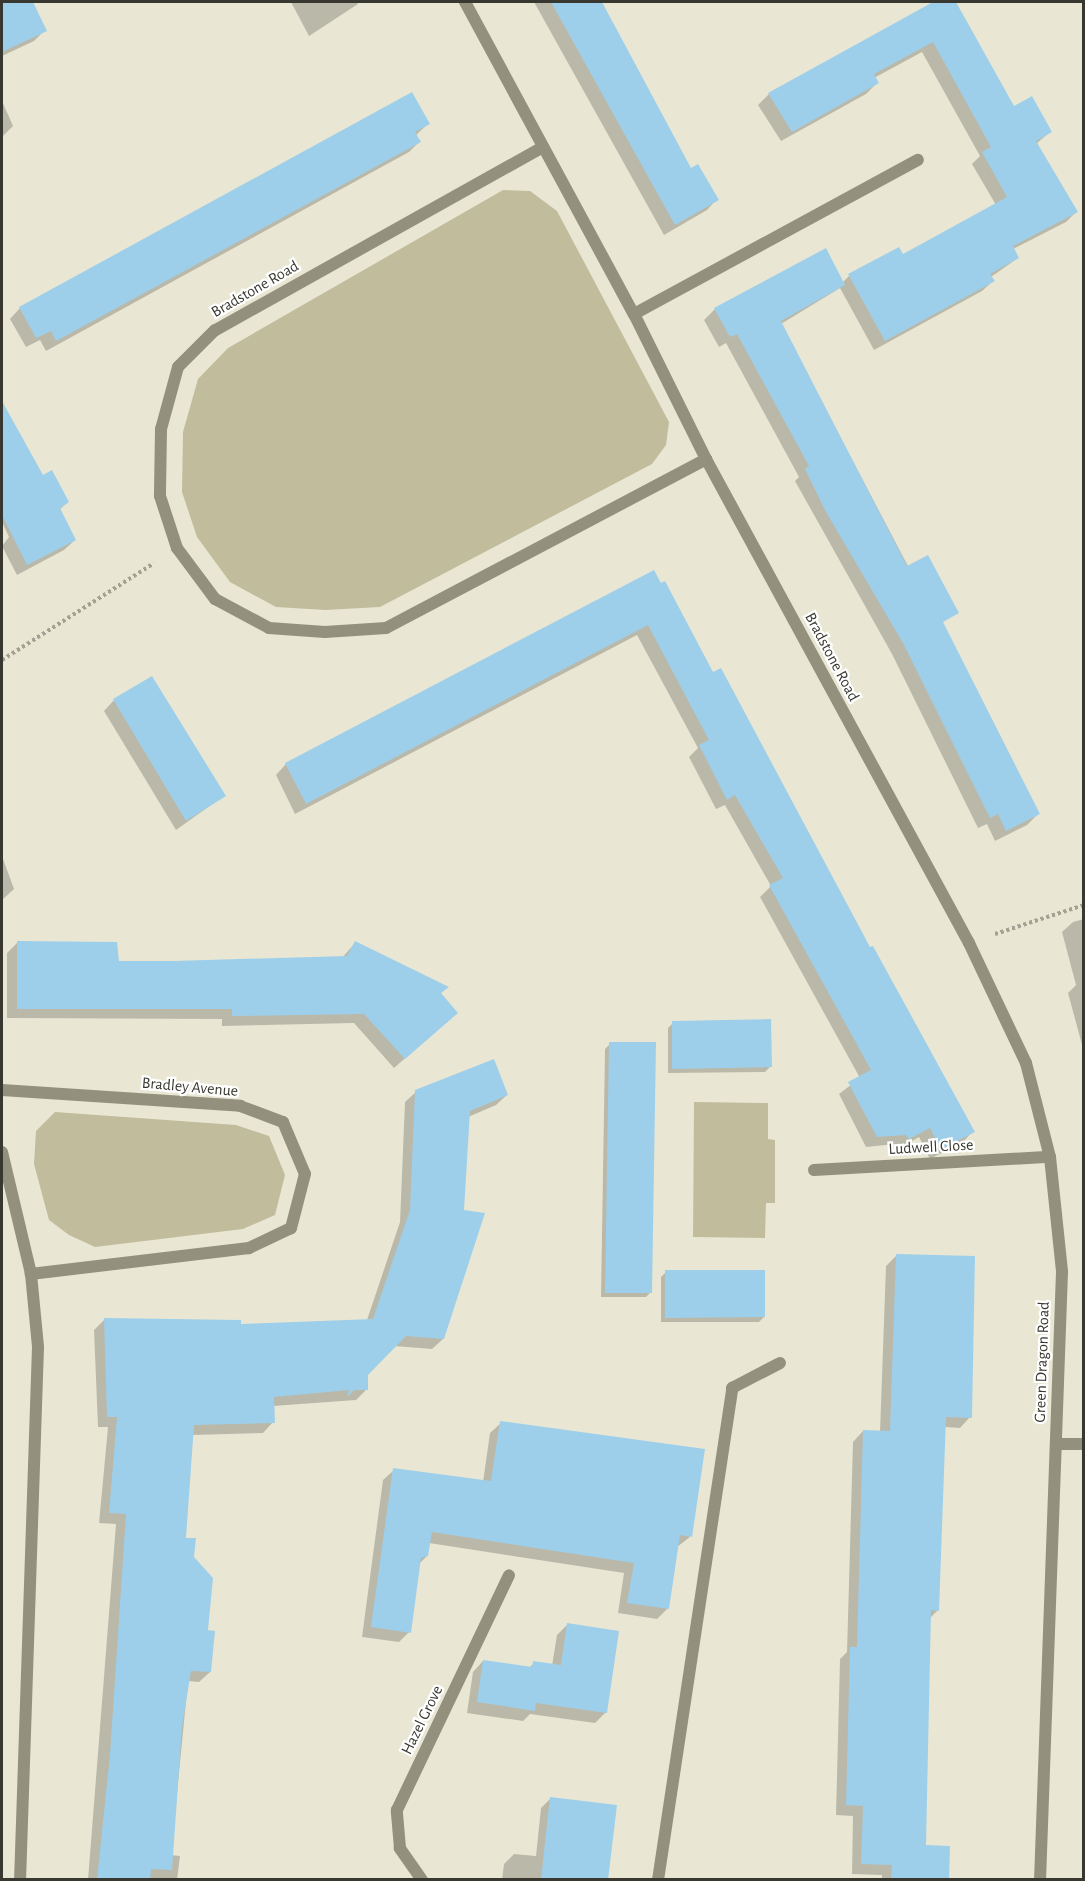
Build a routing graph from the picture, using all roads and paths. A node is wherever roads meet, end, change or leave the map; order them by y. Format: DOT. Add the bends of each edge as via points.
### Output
graph roads {
  1 [pos="465,2"];
  2 [pos="543,147"];
  3 [pos="918,160"];
  4 [pos="634,314"];
  5 [pos="706,459"];
  6 [pos="177,548"];
  7 [pos="2,660"];
  8 [pos="930,872"];
  9 [pos="1083,904"];
  10 [pos="969,943"];
  11 [pos="2,1089"];
  12 [pos="2,1152"];
  13 [pos="1050,1157"];
  14 [pos="814,1170"];
  15 [pos="7,1194"];
  16 [pos="31,1274"];
  17 [pos="780,1363"];
  18 [pos="1056,1444"];
  19 [pos="1083,1444"];
  20 [pos="509,1575"];
  21 [pos="20,1880"];
  22 [pos="422,1880"];
  23 [pos="658,1880"];
  24 [pos="1040,1880"];
  1 -- 2 [label="street, Bradstone Road"];
  2 -- 4 [label="street, Bradstone Road"];
  2 -- 6 [label="street, Bradstone Road" via="215,330 178,367 160,429 159,496"];
  3 -- 4 [label="street"];
  4 -- 5 [label="street, Bradstone Road"];
  5 -- 6 [label="street, Bradstone Road" via="386,628 325,633 269,628 215,599"];
  5 -- 8 [label="street, Bradstone Road"];
  6 -- 7 [label="path"];
  8 -- 10 [label="street, Green Dragon Road"];
  9 -- 10 [label="path"];
  10 -- 13 [label="street, Green Dragon Road" via="1026,1063"];
  11 -- 16 [label="street, Bradley Avenue" via="240,1106 283,1122 305,1174 291,1228 249,1248"];
  12 -- 15 [label="street"];
  13 -- 14 [label="street, Ludwell Close"];
  13 -- 18 [label="street, Green Dragon Road" via="1062,1272"];
  15 -- 16 [label="street"];
  16 -- 21 [label="street" via="38,1347"];
  17 -- 23 [label="street" via="732,1388"];
  18 -- 19 [label="street"];
  18 -- 24 [label="street, Green Dragon Road"];
  20 -- 22 [label="street, Hazel Grove" via="397,1810 400,1848"];
}
